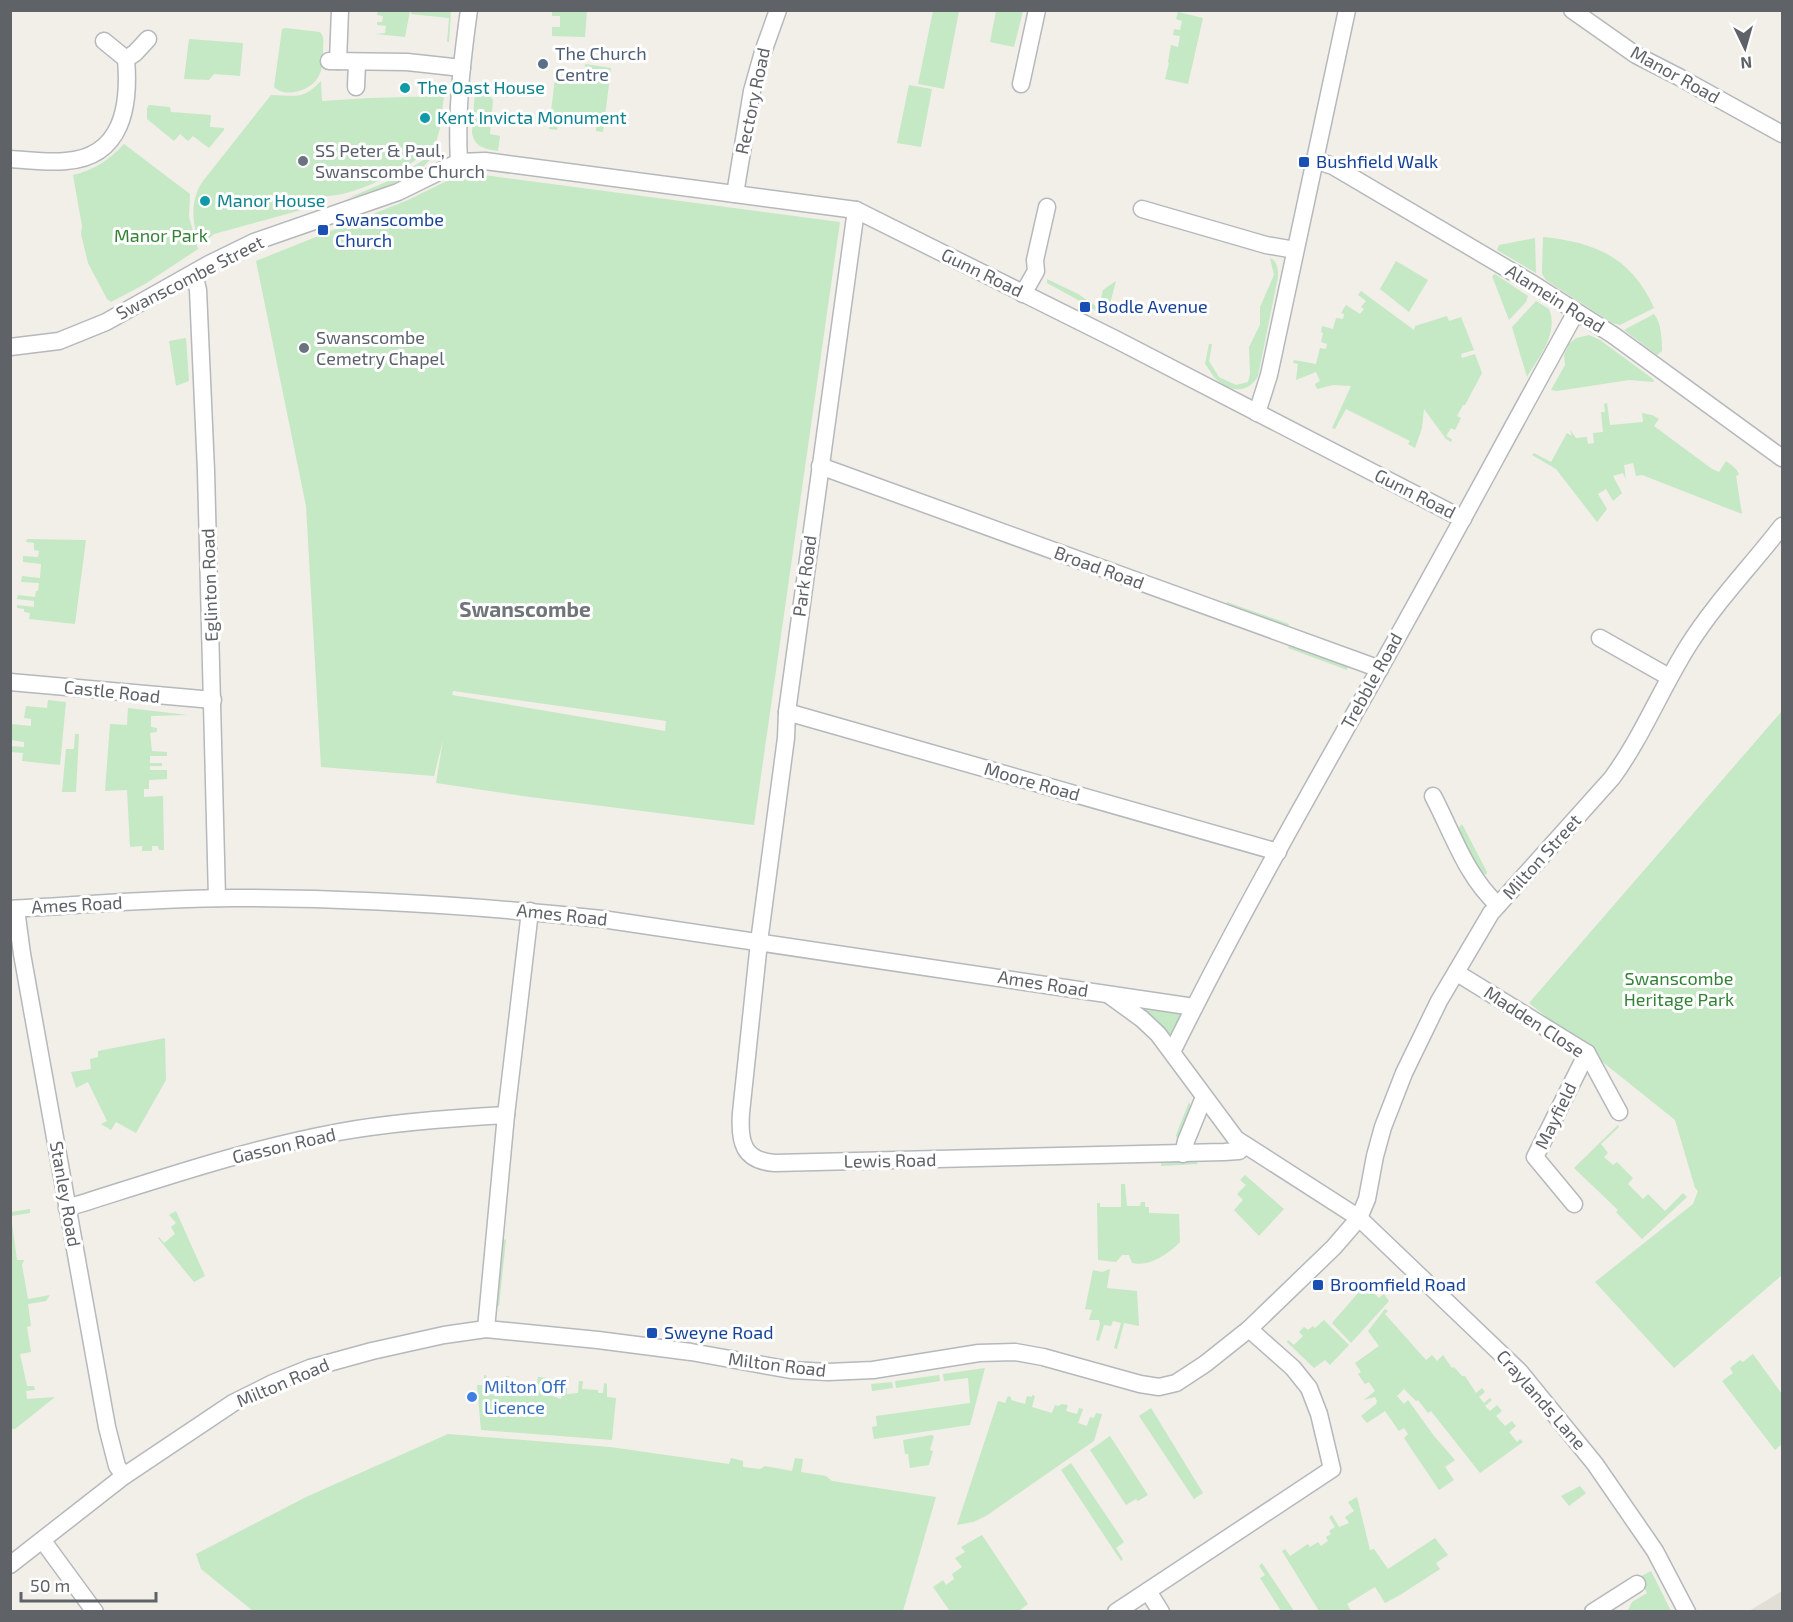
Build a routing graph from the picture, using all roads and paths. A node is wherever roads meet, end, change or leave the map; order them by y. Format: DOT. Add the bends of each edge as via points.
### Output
graph roads {
  1 [pos="340,10"];
  2 [pos="468,10"];
  3 [pos="778,10"];
  4 [pos="1037,10"];
  5 [pos="1347,10"];
  6 [pos="1572,10"];
  7 [pos="148,39"];
  8 [pos="104,41"];
  9 [pos="126,59"];
  10 [pos="357,62"];
  11 [pos="462,68"];
  12 [pos="1021,84"];
  13 [pos="356,87"];
  14 [pos="1782,134"];
  15 [pos="10,159"];
  16 [pos="1314,160"];
  17 [pos="459,162"];
  18 [pos="735,194"];
  19 [pos="1047,207"];
  20 [pos="1142,209"];
  21 [pos="856,210"];
  22 [pos="1294,250"];
  23 [pos="194,273"];
  24 [pos="1023,294"];
  25 [pos="1576,312"];
  26 [pos="10,347"];
  27 [pos="1257,413"];
  28 [pos="1782,458"];
  29 [pos="820,466"];
  30 [pos="1463,519"];
  31 [pos="1782,526"];
  32 [pos="1600,638"];
  33 [pos="1380,669"];
  34 [pos="1670,676"];
  35 [pos="10,682"];
  36 [pos="213,700"];
  37 [pos="787,712"];
  38 [pos="1433,796"];
  39 [pos="1278,852"];
  40 [pos="217,898"];
  41 [pos="1498,905"];
  42 [pos="13,909"];
  43 [pos="530,911"];
  44 [pos="759,942"];
  45 [pos="1456,973"];
  46 [pos="1109,994"];
  47 [pos="1194,1007"];
  48 [pos="1172,1052"];
  49 [pos="1587,1053"];
  50 [pos="1204,1097"];
  51 [pos="1619,1112"];
  52 [pos="506,1115"];
  53 [pos="1245,1146"];
  54 [pos="1183,1154"];
  55 [pos="1574,1204"];
  56 [pos="67,1208"];
  57 [pos="1359,1218"];
  58 [pos="486,1329"];
  59 [pos="1249,1329"];
  60 [pos="124,1476"];
  61 [pos="43,1541"];
  62 [pos="10,1565"];
  63 [pos="1637,1584"];
  64 [pos="1148,1591"];
  65 [pos="1602,1609"];
  66 [pos="95,1611"];
  67 [pos="1116,1611"];
  68 [pos="1161,1611"];
  69 [pos="1687,1611"];
  1 -- 10 [label="street" via="334,61"];
  2 -- 11 [label="street"];
  3 -- 18 [label="street, Rectory Road" via="752,91"];
  4 -- 12 [label="street"];
  5 -- 16 [label="street"];
  6 -- 14 [label="street, Manor Road" via="1636,55"];
  7 -- 9 [label="street"];
  8 -- 9 [label="street"];
  9 -- 15 [label="street" via="126,108 118,129 104,146 74,161"];
  10 -- 11 [label="street"];
  10 -- 13 [label="street"];
  11 -- 17 [label="street"];
  16 -- 22 [label="street"];
  16 -- 25 [label="street, Alamein Road" via="1350,176"];
  17 -- 18 [label="street, Gunn Road" via="485,161"];
  17 -- 23 [label="street, Swanscombe Street" via="398,192 246,246"];
  18 -- 21 [label="street, Gunn Road"];
  19 -- 24 [label="street" via="1036,271"];
  20 -- 22 [label="street"];
  21 -- 24 [label="street, Gunn Road"];
  21 -- 29 [label="street, Park Road"];
  22 -- 27 [label="street" via="1269,375"];
  23 -- 26 [label="street, Swanscombe Street" via="106,322 59,340"];
  23 -- 36 [label="street, Eglinton Road" via="198,290"];
  24 -- 27 [label="street, Gunn Road"];
  25 -- 28 [label="street, Alamein Road"];
  25 -- 30 [label="street, Trebble Road"];
  27 -- 30 [label="street, Gunn Road"];
  29 -- 33 [label="street, Broad Road"];
  29 -- 37 [label="street, Park Road"];
  30 -- 33 [label="street, Trebble Road"];
  31 -- 34 [label="street, Milton Street" via="1708,618"];
  32 -- 34 [label="street"];
  33 -- 39 [label="street, Trebble Road"];
  34 -- 41 [label="street, Milton Street" via="1612,778"];
  35 -- 36 [label="street, Castle Road"];
  36 -- 40 [label="street, Eglinton Road"];
  37 -- 39 [label="street, Moore Road"];
  37 -- 44 [label="street, Park Road"];
  38 -- 41 [label="street" via="1472,874"];
  39 -- 47 [label="street, Trebble Road"];
  40 -- 42 [label="street, Ames Road"];
  40 -- 43 [label="street, Ames Road" via="351,900"];
  41 -- 45 [label="street, Milton Street"];
  42 -- 56 [label="street, Stanley Road"];
  43 -- 44 [label="street, Ames Road"];
  43 -- 52 [label="street"];
  44 -- 46 [label="street, Ames Road"];
  44 -- 54 [label="street, Lewis Road" via="740,1125 746,1149 756,1160 788,1163"];
  45 -- 49 [label="street, Madden Close"];
  45 -- 57 [label="street, Milton Street" via="1433,1012 1389,1108"];
  46 -- 47 [label="street, Ames Road"];
  46 -- 48 [label="street, Ames Road" via="1148,1023"];
  47 -- 48 [label="street, Trebble Road"];
  48 -- 50 [label="street, Ames Road"];
  49 -- 51 [label="street, Madden Close"];
  49 -- 55 [label="street, Mayfield" via="1535,1157"];
  50 -- 53 [label="street, Ames Road"];
  50 -- 54 [label="street"];
  52 -- 56 [label="street, Gasson Road" via="401,1123 330,1134 232,1157"];
  52 -- 58 [label="street"];
  53 -- 54 [label="street, Lewis Road" via="1239,1151"];
  53 -- 57 [label="street, Ames Road"];
  56 -- 60 [label="street, Stanley Road" via="107,1427"];
  57 -- 59 [label="street, Milton Road"];
  57 -- 69 [label="street, Craylands Lane" via="1510,1362 1542,1398 1589,1456 1655,1551"];
  58 -- 59 [label="street, Milton Road" via="635,1344 791,1370 828,1372 1016,1352 1159,1387 1186,1377"];
  58 -- 60 [label="street, Milton Road" via="412,1341 294,1374 217,1413"];
  59 -- 64 [label="street" via="1293,1368 1309,1388 1332,1468"];
  60 -- 61 [label="street, Milton Road"];
  61 -- 62 [label="street, Milton Road"];
  61 -- 66 [label="street"];
  63 -- 65 [label="street"];
  64 -- 67 [label="street"];
  64 -- 68 [label="street"];
}
